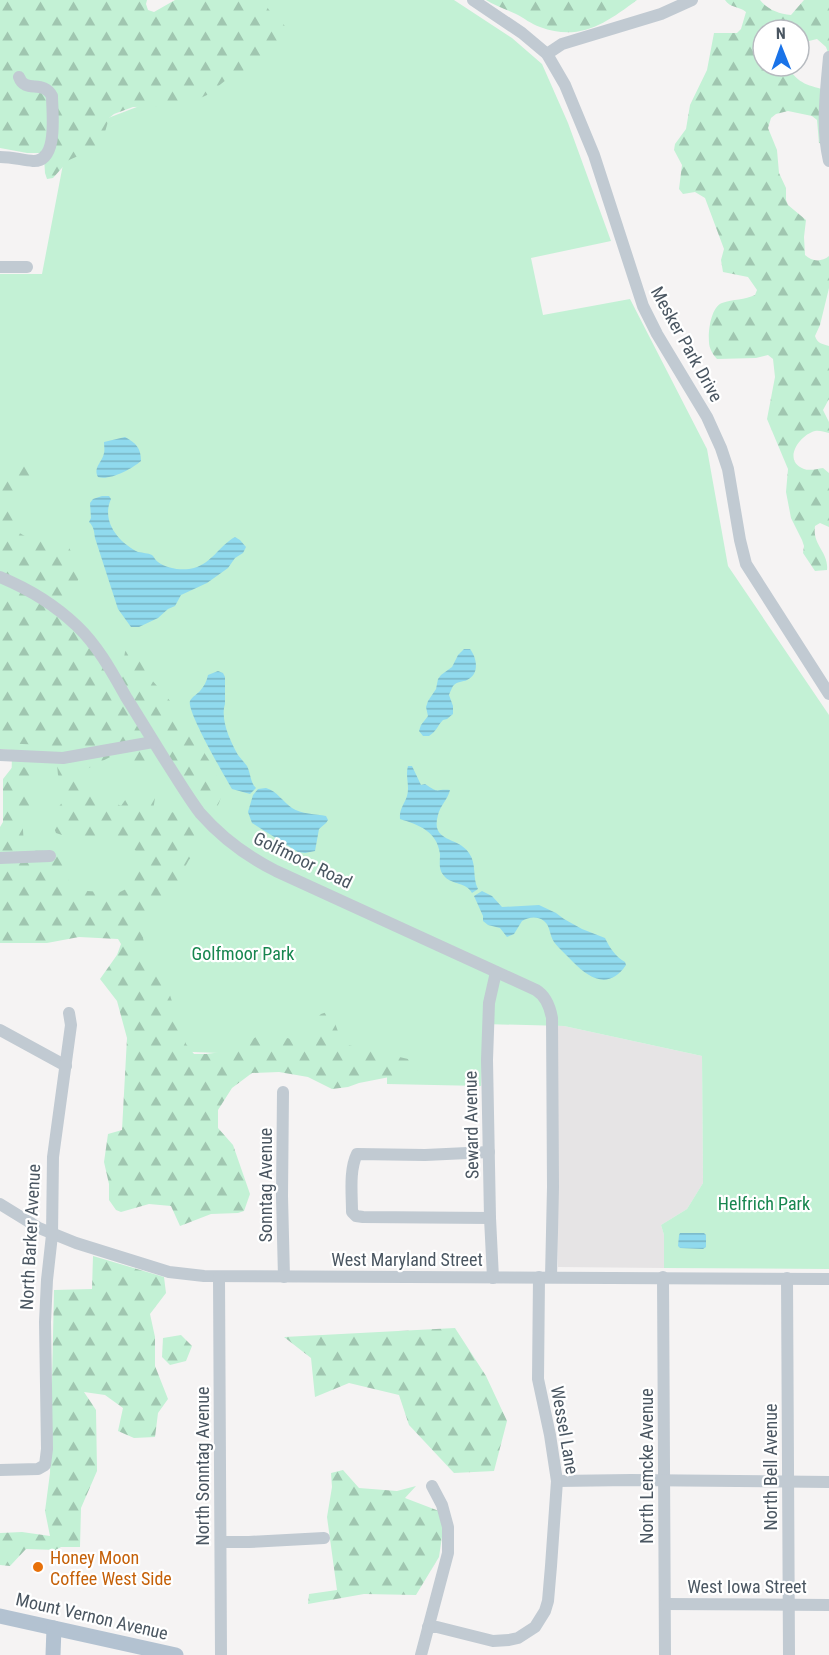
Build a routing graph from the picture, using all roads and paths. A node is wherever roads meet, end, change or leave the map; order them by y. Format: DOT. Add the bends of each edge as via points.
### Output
graph roads {
  1 [pos="473,0"];
  2 [pos="692,0"];
  3 [pos="547,54"];
  4 [pos="829,57"];
  5 [pos="19,77"];
  6 [pos="0,158"];
  7 [pos="829,162"];
  8 [pos="0,267"];
  9 [pos="27,267"];
  10 [pos="0,577"];
  11 [pos="829,694"];
  12 [pos="153,742"];
  13 [pos="0,755"];
  14 [pos="50,856"];
  15 [pos="0,858"];
  16 [pos="496,972"];
  17 [pos="549,1006"];
  18 [pos="69,1013"];
  19 [pos="0,1030"];
  20 [pos="66,1066"];
  21 [pos="283,1092"];
  22 [pos="489,1152"];
  23 [pos="0,1204"];
  24 [pos="490,1218"];
  25 [pos="52,1234"];
  26 [pos="219,1277"];
  27 [pos="284,1277"];
  28 [pos="545,1277"];
  29 [pos="663,1277"];
  30 [pos="493,1278"];
  31 [pos="786,1278"];
  32 [pos="829,1279"];
  33 [pos="0,1470"];
  34 [pos="557,1481"];
  35 [pos="664,1481"];
  36 [pos="788,1481"];
  37 [pos="829,1482"];
  38 [pos="432,1486"];
  39 [pos="324,1538"];
  40 [pos="220,1542"];
  41 [pos="665,1604"];
  42 [pos="788,1604"];
  43 [pos="829,1605"];
  44 [pos="0,1616"];
  45 [pos="428,1627"];
  46 [pos="54,1628"];
  47 [pos="53,1655"];
  48 [pos="176,1655"];
  49 [pos="221,1655"];
  50 [pos="421,1655"];
  51 [pos="665,1655"];
  52 [pos="789,1655"];
  1 -- 3 [label="street, Mesker Park Drive"];
  2 -- 3 [label="street" via="661,14 562,44"];
  3 -- 11 [label="street, Mesker Park Drive" via="583,127 643,306 721,448 746,564"];
  4 -- 7 [label="street" via="825,117"];
  5 -- 6 [label="street" via="24,85 43,87 52,96 52,144 46,155 35,161"];
  8 -- 9 [label="street"];
  10 -- 12 [label="street, Golfmoor Road" via="38,595 77,626 103,658"];
  12 -- 13 [label="street" via="63,758"];
  12 -- 16 [label="street, Golfmoor Road" via="202,814 254,858"];
  14 -- 15 [label="street"];
  16 -- 17 [label="street, Golfmoor Road" via="536,990"];
  16 -- 22 [label="street, Seward Avenue" via="489,1015"];
  17 -- 28 [label="street, Wessel Lane" via="553,1187"];
  18 -- 20 [label="street, North Barker Avenue"];
  19 -- 20 [label="street"];
  20 -- 25 [label="street, North Barker Avenue" via="53,1157"];
  21 -- 27 [label="street, Sonntag Avenue"];
  22 -- 24 [label="street, Seward Avenue"];
  22 -- 24 [label="street" via="357,1154 352,1212 363,1217"];
  23 -- 25 [label="street, West Maryland Street"];
  24 -- 30 [label="street, Seward Avenue"];
  25 -- 26 [label="street, West Maryland Street" via="169,1272"];
  25 -- 33 [label="street, North Barker Avenue" via="45,1322 45,1464 38,1469"];
  26 -- 27 [label="street, West Maryland Street"];
  26 -- 40 [label="street, North Sonntag Avenue"];
  27 -- 30 [label="street, West Maryland Street"];
  28 -- 29 [label="street, West Maryland Street"];
  28 -- 30 [label="street, West Maryland Street"];
  28 -- 34 [label="street, Wessel Lane" via="538,1379"];
  29 -- 31 [label="street, West Maryland Street"];
  29 -- 35 [label="street, North Lemcke Avenue"];
  31 -- 32 [label="street, West Maryland Street"];
  31 -- 36 [label="street, North Bell Avenue"];
  34 -- 35 [label="street"];
  34 -- 45 [label="street, Wessel Lane" via="545,1611 535,1627 518,1638 493,1641"];
  35 -- 36 [label="street"];
  35 -- 41 [label="street, North Lemcke Avenue"];
  36 -- 37 [label="street"];
  36 -- 42 [label="street, North Bell Avenue"];
  38 -- 45 [label="street" via="442,1505 449,1536"];
  39 -- 40 [label="street"];
  40 -- 49 [label="street, North Sonntag Avenue"];
  41 -- 42 [label="street, West Iowa Street"];
  41 -- 51 [label="street, North Lemcke Avenue"];
  42 -- 43 [label="street, West Iowa Street"];
  42 -- 52 [label="street, North Bell Avenue"];
  44 -- 46 [label="main road, Mount Vernon Avenue"];
  45 -- 50 [label="street"];
  46 -- 47 [label="main road"];
  46 -- 48 [label="main road, Mount Vernon Avenue"];
}
